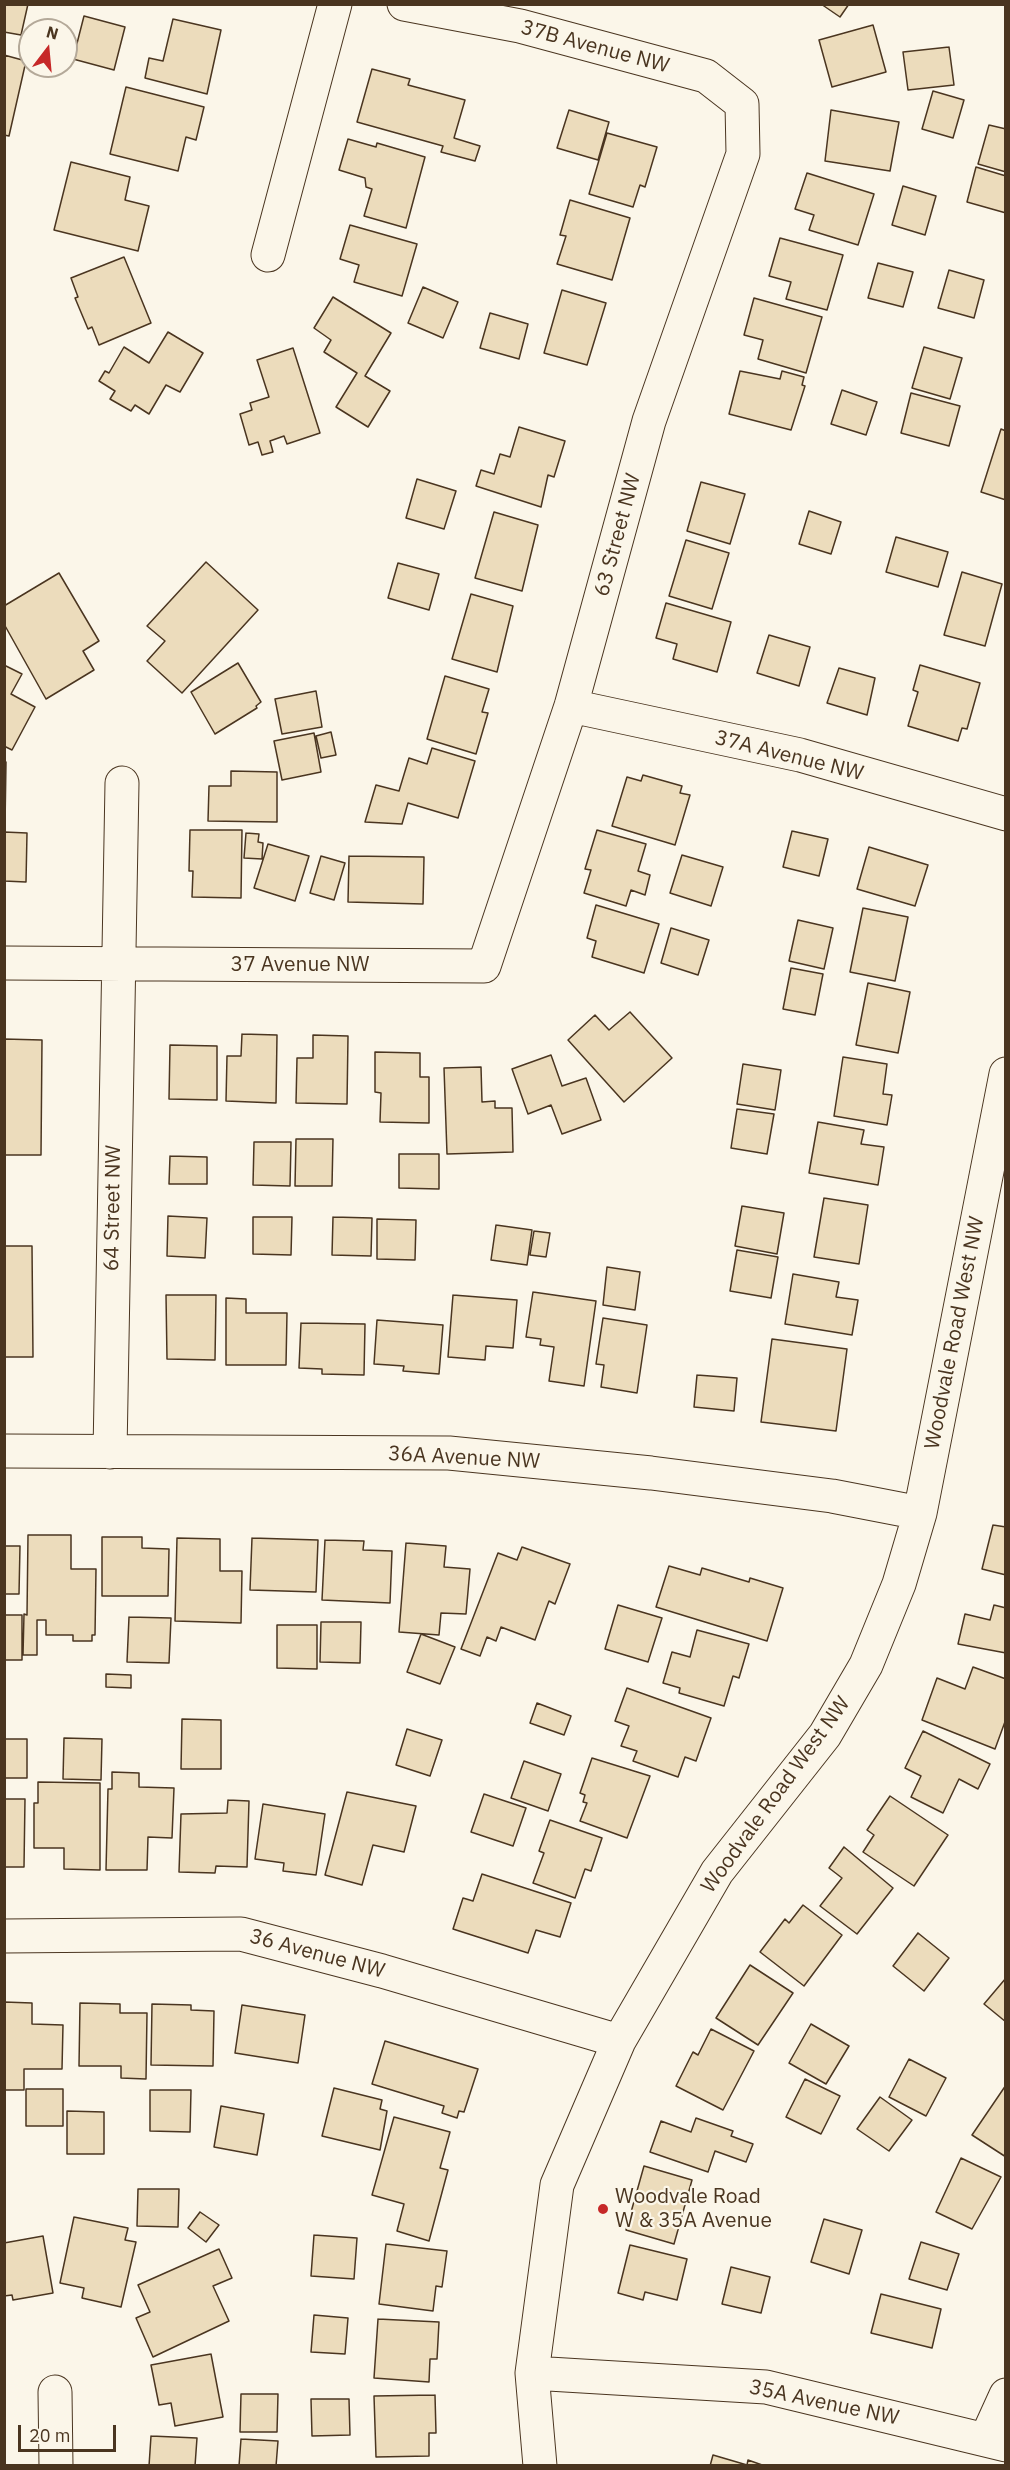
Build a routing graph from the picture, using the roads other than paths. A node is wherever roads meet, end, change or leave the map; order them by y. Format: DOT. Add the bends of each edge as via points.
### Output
graph roads {
  1 [pos="335,4"];
  2 [pos="404,4"];
  3 [pos="742,104"];
  4 [pos="268,255"];
  5 [pos="571,706"];
  6 [pos="122,783"];
  7 [pos="1005,814"];
  8 [pos="4,963"];
  9 [pos="117,964"];
  10 [pos="484,966"];
  11 [pos="1005,1074"];
  12 [pos="4,1451"];
  13 [pos="110,1452"];
  14 [pos="920,1513"];
  15 [pos="4,1936"];
  16 [pos="619,2041"];
  17 [pos="532,2373"];
  18 [pos="55,2392"];
  19 [pos="1005,2395"];
  20 [pos="995,2442"];
  21 [pos="56,2466"];
  22 [pos="540,2466"];
  1 -- 4 [label="street"];
  2 -- 3 [label="street, 37B Avenue NW" via="520,26 706,76"];
  3 -- 5 [label="street, 63 Street NW" via="743,154 649,421"];
  5 -- 7 [label="street, 37A Avenue NW" via="800,755"];
  5 -- 10 [label="street, 63 Street NW"];
  6 -- 9 [label="street"];
  8 -- 9 [label="street, 37 Avenue NW"];
  9 -- 10 [label="street, 37 Avenue NW"];
  9 -- 13 [label="street, 64 Street NW"];
  11 -- 14 [label="street, Woodvale Road West NW"];
  12 -- 13 [label="street, 36A Avenue NW"];
  13 -- 14 [label="street, 36A Avenue NW" via="449,1453 820,1494"];
  14 -- 16 [label="street, Woodvale Road West NW" via="899,1584 867,1665 825,1735 717,1872"];
  15 -- 16 [label="street, 36 Avenue NW" via="241,1934"];
  16 -- 17 [label="street, Woodvale Road West NW" via="557,2185"];
  17 -- 20 [label="street, 35A Avenue NW" via="766,2386"];
  17 -- 22 [label="street, Woodvale Road West NW"];
  18 -- 21 [label="street"];
  19 -- 20 [label="street"];
}
